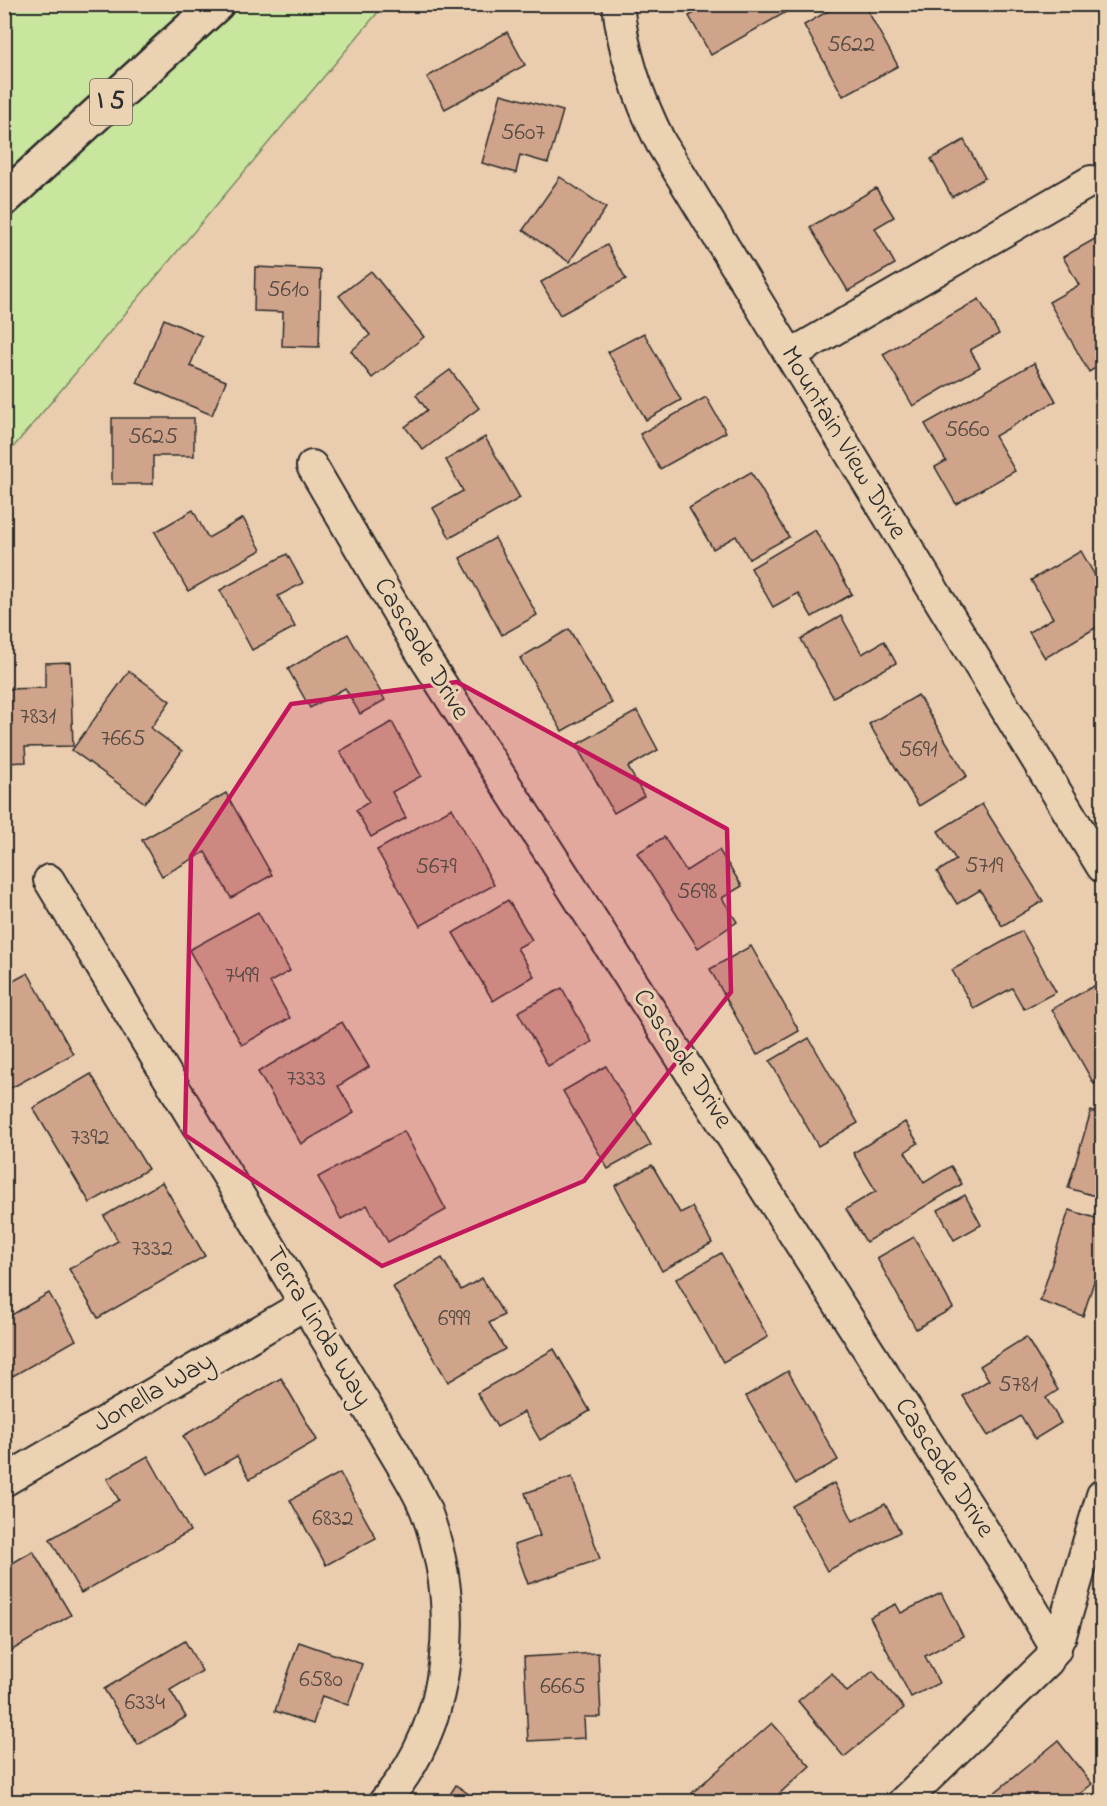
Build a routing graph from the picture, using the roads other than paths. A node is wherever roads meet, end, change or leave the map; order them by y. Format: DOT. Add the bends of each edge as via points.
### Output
graph roads {
  1 [pos="217,4"];
  2 [pos="618,4"];
  3 [pos="1091,181"];
  4 [pos="4,199"];
  5 [pos="790,355"];
  6 [pos="312,466"];
  7 [pos="1102,867"];
  8 [pos="49,880"];
  9 [pos="304,1305"];
  10 [pos="4,1481"];
  11 [pos="1102,1495"];
  12 [pos="1056,1649"];
  13 [pos="384,1802"];
  14 [pos="903,1802"];
  1 -- 4 [label="highway, I 5"];
  2 -- 5 [label="street, Mountain View Drive" via="634,79 653,127"];
  3 -- 5 [label="street"];
  5 -- 7 [label="street, Mountain View Drive"];
  6 -- 12 [label="street, Cascade Drive" via="419,649 1015,1579"];
  8 -- 9 [label="street, Terra Linda Way"];
  9 -- 10 [label="street, Jonella Way"];
  9 -- 13 [label="street, Terra Linda Way" via="425,1509 441,1560 447,1643 438,1704 417,1754"];
  11 -- 12 [label="street"];
  12 -- 14 [label="street" via="1016,1695"];
}
